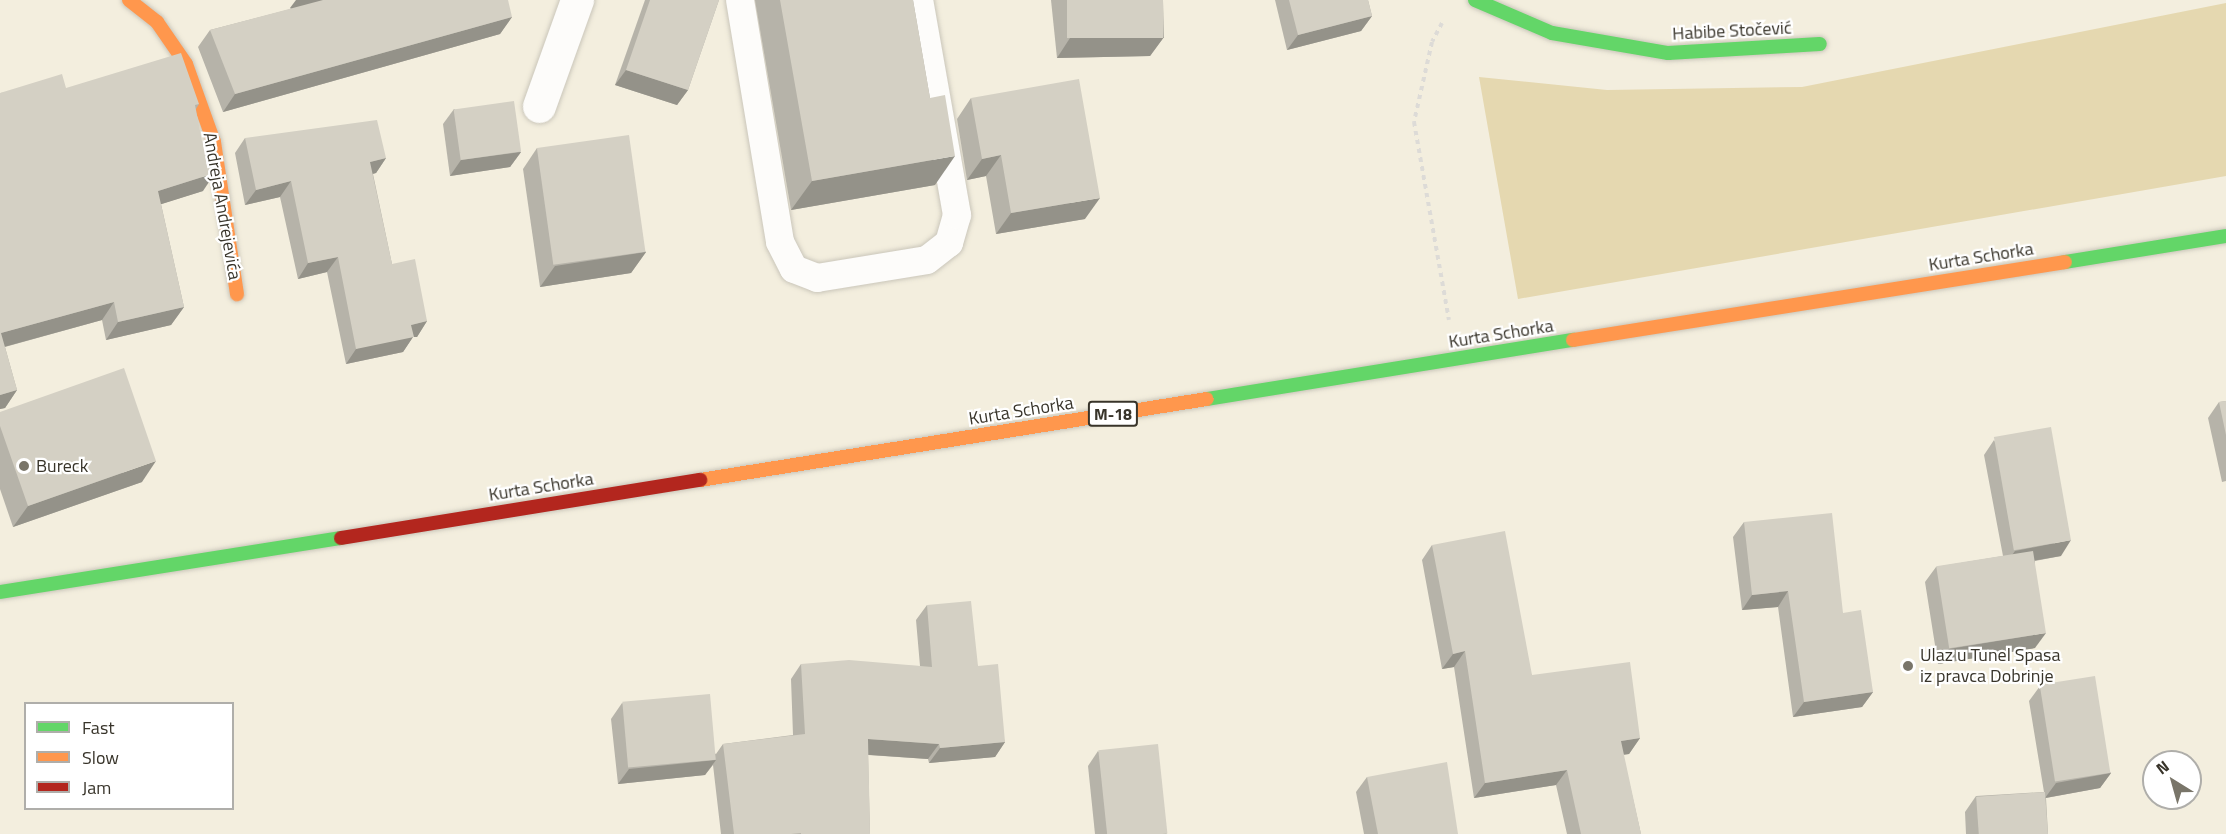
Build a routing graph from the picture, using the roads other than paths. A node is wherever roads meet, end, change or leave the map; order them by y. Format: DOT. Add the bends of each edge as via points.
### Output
graph roads {
  1 [pos="129,0"];
  2 [pos="577,0"];
  3 [pos="740,0"];
  4 [pos="919,0"];
  5 [pos="1475,0"];
  6 [pos="1820,44"];
  7 [pos="539,106"];
  8 [pos="2226,236"];
  9 [pos="237,294"];
  10 [pos="0,592"];
  1 -- 9 [label="main road, Andreja Andrejevića" via="157,22 186,64 214,142"];
  2 -- 7 [label="street"];
  3 -- 4 [label="lane" via="780,242 794,269 818,278 927,260 949,243 957,215"];
  5 -- 6 [label="main road, Habibe Stočević" via="1552,33 1668,53"];
  8 -- 10 [label="main road, Kurta Schorka / M-18"];
}
